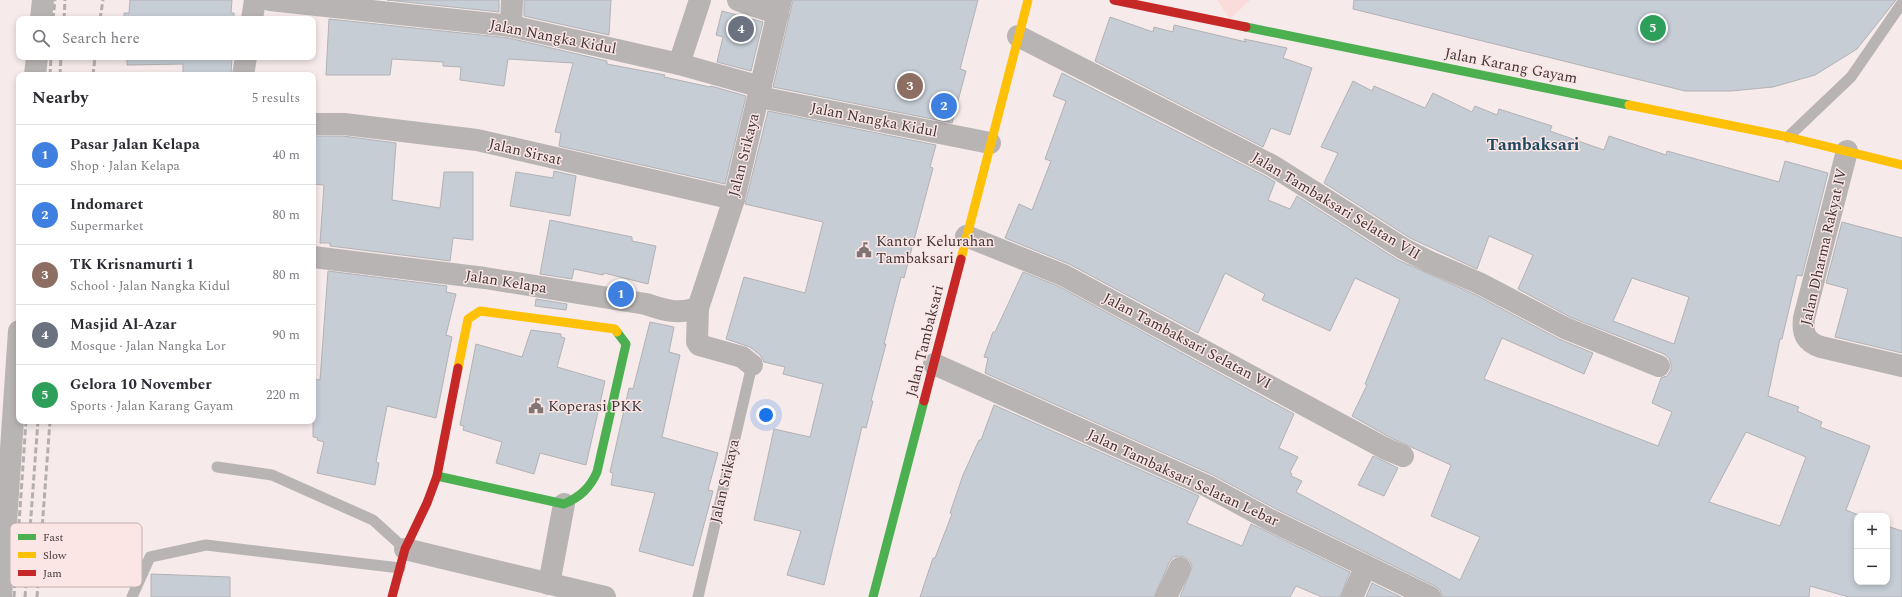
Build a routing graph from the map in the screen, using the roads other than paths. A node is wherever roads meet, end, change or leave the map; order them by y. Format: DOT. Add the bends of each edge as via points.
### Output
graph roads {
  1 [pos="43,0"];
  2 [pos="255,0"];
  3 [pos="270,0"];
  4 [pos="512,0"];
  5 [pos="700,0"];
  6 [pos="738,0"];
  7 [pos="1028,0"];
  8 [pos="1114,0"];
  9 [pos="1902,3"];
  10 [pos="384,6"];
  11 [pos="779,7"];
  12 [pos="41,16"];
  13 [pos="252,16"];
  14 [pos="511,26"];
  15 [pos="1018,36"];
  16 [pos="37,60"];
  17 [pos="246,60"];
  18 [pos="679,64"];
  19 [pos="35,72"];
  20 [pos="244,72"];
  21 [pos="760,92"];
  22 [pos="316,124"];
  23 [pos="1788,137"];
  24 [pos="990,143"];
  25 [pos="1847,151"];
  26 [pos="1902,165"];
  27 [pos="734,200"];
  28 [pos="966,236"];
  29 [pos="316,257"];
  30 [pos="698,308"];
  31 [pos="934,364"];
  32 [pos="752,365"];
  33 [pos="1659,366"];
  34 [pos="1902,366"];
  35 [pos="16,375"];
  36 [pos="1403,456"];
  37 [pos="217,467"];
  38 [pos="437,476"];
  39 [pos="564,504"];
  40 [pos="402,559"];
  41 [pos="1366,566"];
  42 [pos="1180,568"];
  43 [pos="142,575"];
  44 [pos="549,584"];
  45 [pos="136,587"];
  46 [pos="1,597"];
  47 [pos="132,597"];
  48 [pos="392,597"];
  49 [pos="605,597"];
  50 [pos="698,597"];
  51 [pos="873,597"];
  52 [pos="1166,597"];
  53 [pos="1352,597"];
  54 [pos="1430,597"];
  1 -- 12 [label="street"];
  2 -- 13 [label="street"];
  3 -- 10 [label="street, Jalan Nangka Kidul"];
  4 -- 14 [label="street"];
  5 -- 18 [label="street"];
  6 -- 11 [label="street"];
  7 -- 15 [label="street, Jalan Tambaksari"];
  8 -- 23 [label="street, Jalan Karang Gayam"];
  9 -- 23 [label="lane" via="1851,77"];
  10 -- 14 [label="street, Jalan Nangka Kidul"];
  11 -- 21 [label="street, Jalan Srikaya"];
  14 -- 18 [label="street, Jalan Nangka Kidul"];
  15 -- 24 [label="street, Jalan Tambaksari"];
  15 -- 33 [label="street, Jalan Tambaksari Selatan VII" via="1273,166 1404,249 1479,283 1565,328"];
  16 -- 19 [label="street"];
  17 -- 20 [label="street"];
  18 -- 21 [label="street, Jalan Nangka Kidul"];
  21 -- 24 [label="street, Jalan Nangka Kidul"];
  21 -- 27 [label="street, Jalan Srikaya"];
  22 -- 27 [label="street, Jalan Sirsat" via="344,124 476,140"];
  23 -- 25 [label="street, Jalan Karang Gayam"];
  24 -- 28 [label="street, Jalan Tambaksari"];
  25 -- 26 [label="street, Jalan Karang Gayam"];
  25 -- 34 [label="street, Jalan Dharma Rakyat IV" via="1804,318 1804,335 1812,344 1821,347"];
  27 -- 30 [label="street, Jalan Srikaya"];
  28 -- 31 [label="street, Jalan Tambaksari"];
  28 -- 36 [label="street, Jalan Tambaksari Selatan VI" via="1069,279"];
  29 -- 30 [label="street, Jalan Kelapa" via="485,278 646,304 668,312 686,312"];
  30 -- 32 [label="street, Jalan Srikaya" via="699,345 742,357"];
  31 -- 41 [label="street, Jalan Tambaksari Selatan Lebar" via="1207,486 1270,520"];
  31 -- 51 [label="street, Jalan Tambaksari"];
  32 -- 50 [label="lane, Jalan Srikaya"];
  35 -- 46 [label="street"];
  37 -- 40 [label="lane" via="272,475 373,520"];
  38 -- 39 [label="street"];
  38 -- 39 [label="street" via="468,319 480,311 615,329 626,344 597,472 586,492 578,499"];
  38 -- 40 [label="street"];
  39 -- 44 [label="street"];
  40 -- 43 [label="lane" via="206,545 150,557"];
  40 -- 44 [label="street"];
  40 -- 48 [label="street"];
  41 -- 53 [label="street"];
  41 -- 54 [label="street, Jalan Tambaksari Selatan Lebar"];
  42 -- 52 [label="street"];
  44 -- 49 [label="street"];
  45 -- 47 [label="lane"];
}
